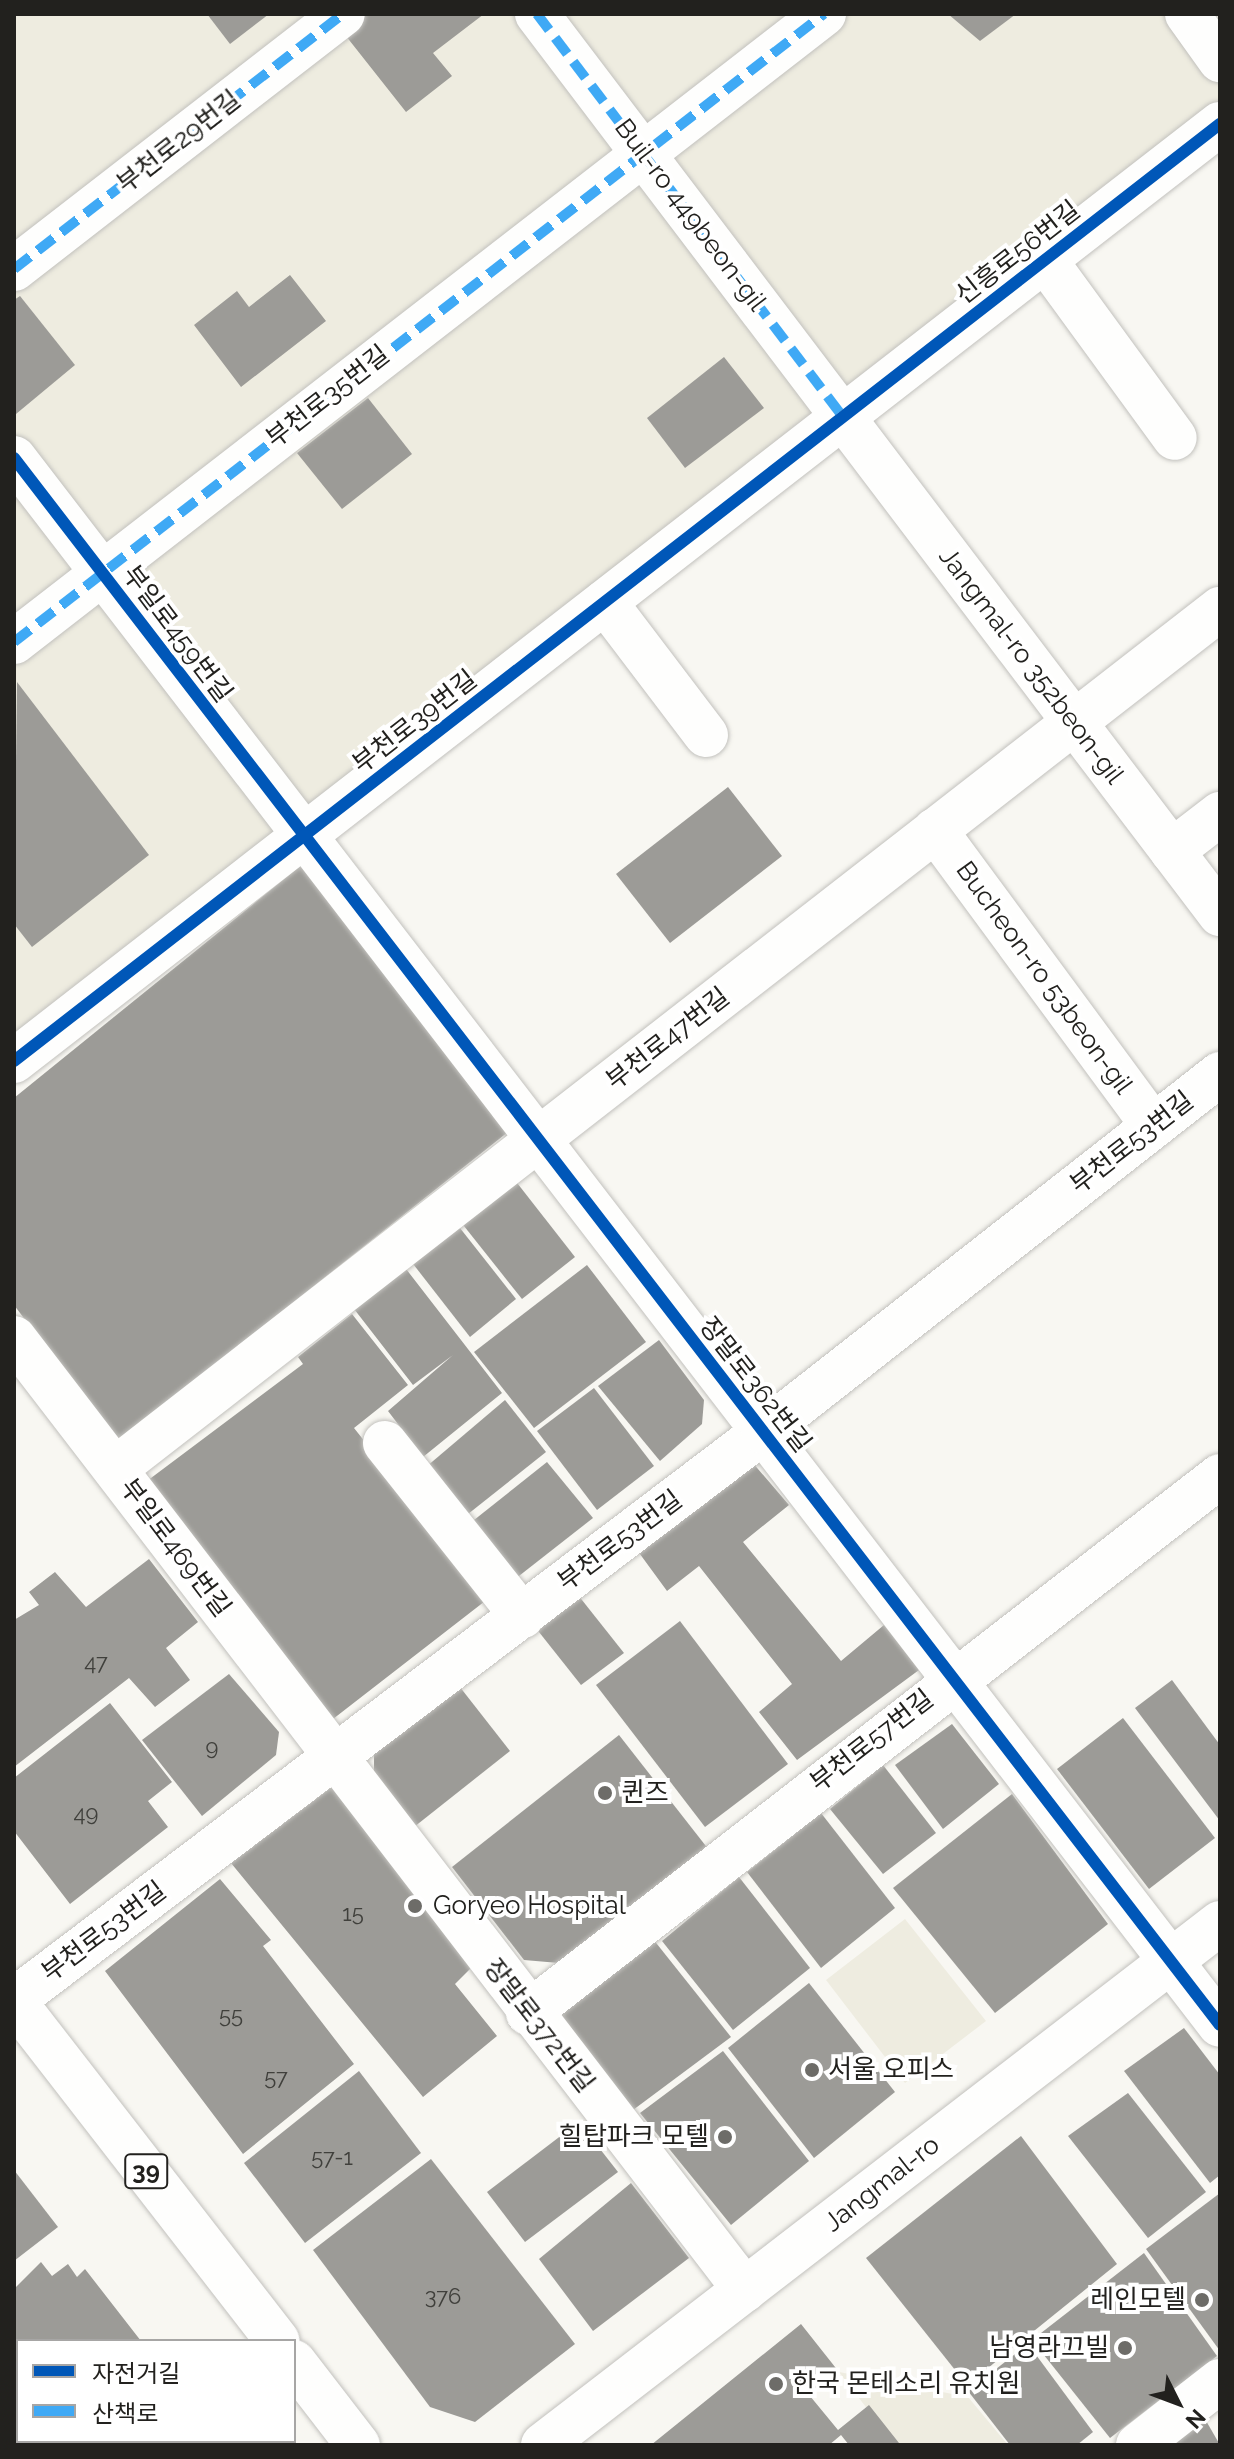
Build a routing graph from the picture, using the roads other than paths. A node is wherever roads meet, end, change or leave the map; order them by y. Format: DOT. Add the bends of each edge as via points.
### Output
graph roads {
  1 [pos="343,14"];
  2 [pos="537,14"];
  3 [pos="824,14"];
  4 [pos="1187,14"];
  5 [pos="1220,60"];
  6 [pos="1220,124"];
  7 [pos="642,153"];
  8 [pos="1045,260"];
  9 [pos="14,269"];
  10 [pos="843,417"];
  11 [pos="1175,438"];
  12 [pos="14,458"];
  13 [pos="103,573"];
  14 [pos="605,602"];
  15 [pos="1220,609"];
  16 [pos="14,642"];
  17 [pos="1073,721"];
  18 [pos="706,735"];
  19 [pos="1220,814"];
  20 [pos="935,830"];
  21 [pos="304,837"];
  22 [pos="1172,851"];
  23 [pos="1220,914"];
  24 [pos="14,1061"];
  25 [pos="1220,1074"];
  26 [pos="1153,1126"];
  27 [pos="538,1140"];
  28 [pos="14,1338"];
  29 [pos="763,1432"];
  30 [pos="385,1443"];
  31 [pos="116,1468"];
  32 [pos="1220,1476"];
  33 [pos="522,1616"];
  34 [pos="953,1677"];
  35 [pos="334,1760"];
  36 [pos="1220,1923"];
  37 [pos="1171,1961"];
  38 [pos="14,2000"];
  39 [pos="528,2013"];
  40 [pos="1220,2025"];
  41 [pos="745,2290"];
  42 [pos="276,2339"];
  43 [pos="296,2365"];
  44 [pos="1220,2381"];
  45 [pos="358,2445"];
  46 [pos="543,2445"];
  47 [pos="1138,2445"];
  1 -- 9 [label="street, 부천로29번길"];
  2 -- 7 [label="street, Buil-ro 449beon-gil"];
  3 -- 7 [label="street, 부천로35번길"];
  4 -- 5 [label="street"];
  6 -- 8 [label="street, 신흥로56번길"];
  7 -- 10 [label="street, Buil-ro 449beon-gil"];
  7 -- 13 [label="street, 부천로35번길"];
  8 -- 10 [label="street, 신흥로56번길"];
  8 -- 11 [label="street"];
  10 -- 14 [label="street, 부천로39번길"];
  10 -- 17 [label="street, Jangmal-ro 352beon-gil"];
  12 -- 13 [label="street, 부일로459번길"];
  13 -- 16 [label="street, 부천로35번길"];
  13 -- 21 [label="street, 부일로459번길"];
  14 -- 18 [label="street"];
  14 -- 21 [label="street, 부천로39번길"];
  15 -- 17 [label="street, 부천로47번길"];
  17 -- 20 [label="street, 부천로47번길"];
  17 -- 22 [label="street, Jangmal-ro 352beon-gil"];
  19 -- 22 [label="street"];
  20 -- 26 [label="street, Bucheon-ro 53beon-gil"];
  20 -- 27 [label="street, 부천로47번길"];
  21 -- 24 [label="street, 부천로39번길"];
  21 -- 27 [label="street, 장말로362번길"];
  22 -- 23 [label="street, Jangmal-ro 352beon-gil"];
  25 -- 26 [label="street, 부천로53번길"];
  26 -- 29 [label="street, 부천로53번길"];
  27 -- 29 [label="street, 장말로362번길"];
  27 -- 31 [label="street, 부천로47번길"];
  28 -- 31 [label="street, 부일로469번길"];
  29 -- 33 [label="street, 부천로53번길"];
  29 -- 34 [label="street, 장말로362번길"];
  30 -- 33 [label="street"];
  31 -- 35 [label="street, 부일로469번길"];
  32 -- 34 [label="street, 부천로57번길"];
  33 -- 35 [label="street, 부천로53번길"];
  34 -- 37 [label="street, 장말로362번길"];
  34 -- 39 [label="street, 부천로57번길"];
  35 -- 38 [label="street, 부천로53번길"];
  35 -- 39 [label="street, 장말로372번길"];
  36 -- 37 [label="street, Jangmal-ro"];
  37 -- 40 [label="street, 장말로362번길"];
  37 -- 41 [label="street, Jangmal-ro"];
  38 -- 42 [label="street, 39"];
  39 -- 41 [label="street, 장말로372번길"];
  41 -- 46 [label="street, Jangmal-ro"];
  43 -- 45 [label="street"];
  44 -- 47 [label="street"];
}
